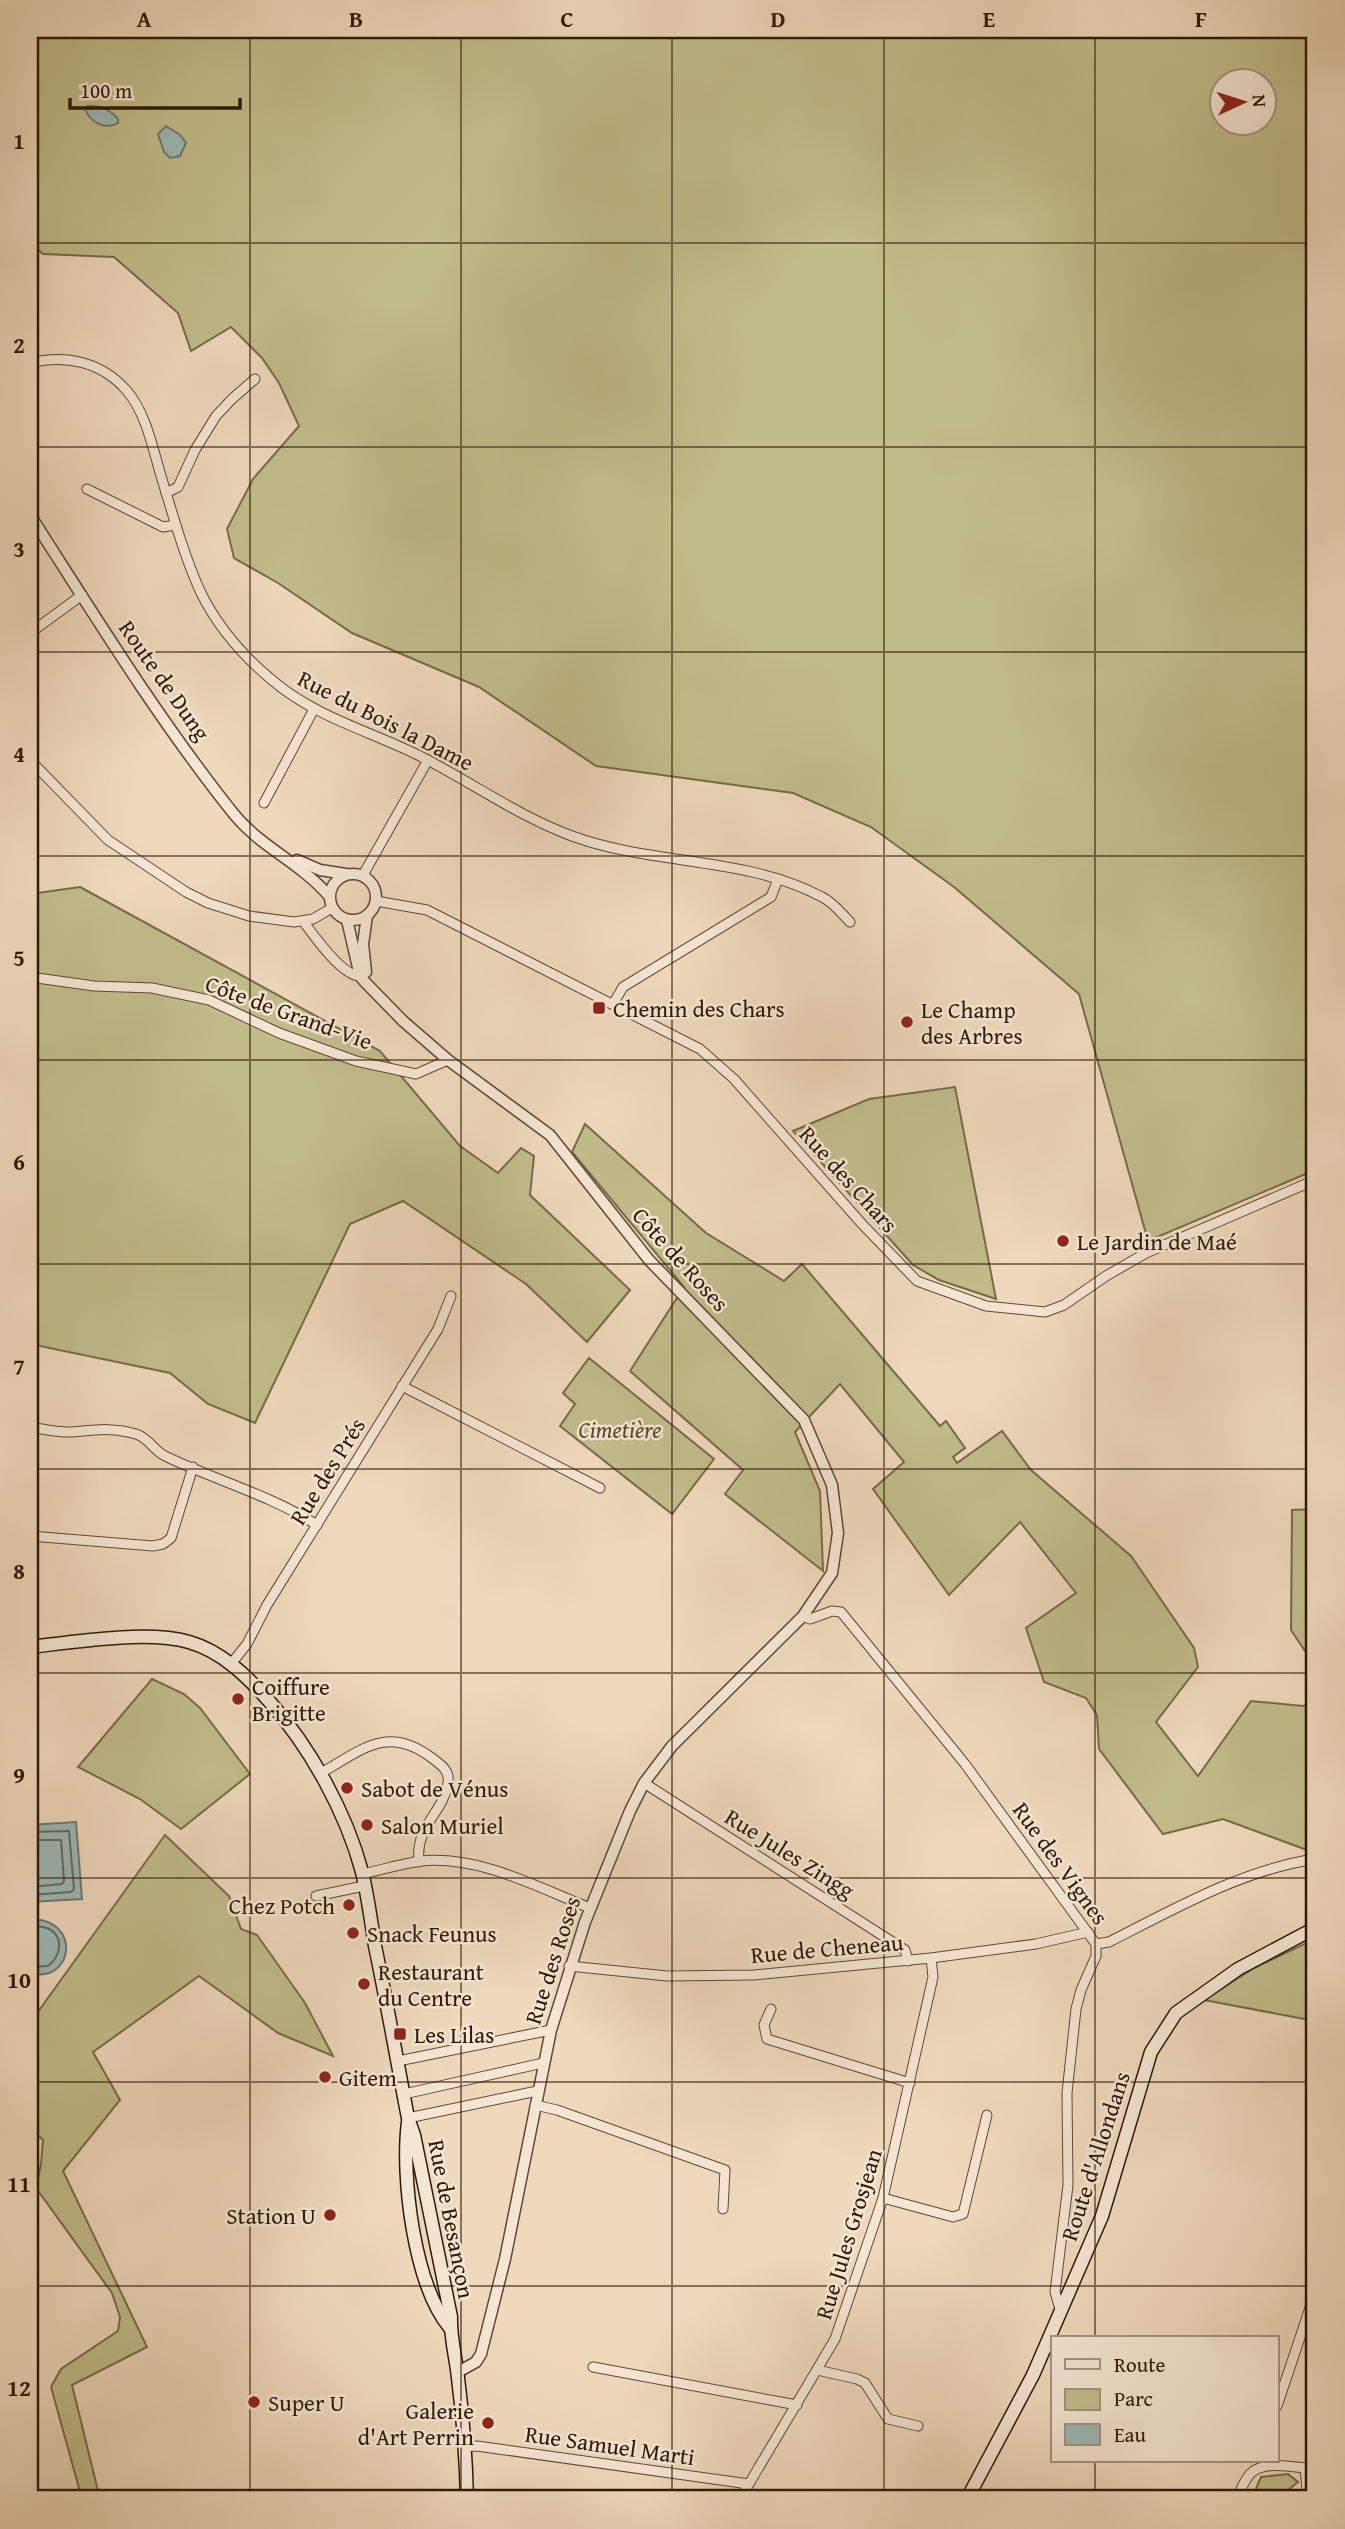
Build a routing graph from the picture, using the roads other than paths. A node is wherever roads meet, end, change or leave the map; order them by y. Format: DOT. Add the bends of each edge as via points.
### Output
graph roads {
  1 [pos="30,363"];
  2 [pos="255,379"];
  3 [pos="87,489"];
  4 [pos="166,493"];
  5 [pos="30,515"];
  6 [pos="176,525"];
  7 [pos="82,595"];
  8 [pos="30,633"];
  9 [pos="314,709"];
  10 [pos="30,760"];
  11 [pos="428,760"];
  12 [pos="264,803"];
  13 [pos="282,854"];
  14 [pos="346,874"];
  15 [pos="363,876"];
  16 [pos="778,879"];
  17 [pos="329,896"];
  18 [pos="376,901"];
  19 [pos="332,908"];
  20 [pos="367,916"];
  21 [pos="347,920"];
  22 [pos="303,921"];
  23 [pos="850,922"];
  24 [pos="360,976"];
  25 [pos="30,977"];
  26 [pos="371,986"];
  27 [pos="613,1004"];
  28 [pos="448,1060"];
  29 [pos="1315,1180"];
  30 [pos="451,1296"];
  31 [pos="402,1386"];
  32 [pos="30,1427"];
  33 [pos="193,1467"];
  34 [pos="600,1488"];
  35 [pos="317,1525"];
  36 [pos="30,1535"];
  37 [pos="803,1616"];
  38 [pos="30,1647"];
  39 [pos="232,1664"];
  40 [pos="321,1773"];
  41 [pos="644,1783"];
  42 [pos="1315,1859"];
  43 [pos="419,1862"];
  44 [pos="363,1880"];
  45 [pos="316,1896"];
  46 [pos="590,1908"];
  47 [pos="1315,1928"];
  48 [pos="1088,1933"];
  49 [pos="1096,1944"];
  50 [pos="930,1958"];
  51 [pos="908,1961"];
  52 [pos="569,1966"];
  53 [pos="771,2009"];
  54 [pos="551,2030"];
  55 [pos="398,2061"];
  56 [pos="543,2063"];
  57 [pos="910,2083"];
  58 [pos="537,2091"];
  59 [pos="404,2094"];
  60 [pos="535,2105"];
  61 [pos="987,2115"];
  62 [pos="408,2118"];
  63 [pos="883,2198"];
  64 [pos="723,2209"];
  65 [pos="1315,2294"];
  66 [pos="1060,2309"];
  67 [pos="450,2328"];
  68 [pos="593,2367"];
  69 [pos="817,2370"];
  70 [pos="458,2372"];
  71 [pos="1278,2403"];
  72 [pos="797,2405"];
  73 [pos="918,2426"];
  74 [pos="466,2447"];
  75 [pos="1260,2464"];
  76 [pos="1305,2468"];
  77 [pos="1315,2469"];
  78 [pos="749,2484"];
  79 [pos="467,2499"];
  80 [pos="740,2499"];
  81 [pos="967,2499"];
  82 [pos="1236,2499"];
  83 [pos="1312,2499"];
  1 -- 4 [label="street, Rue du Bois la Dame" via="72,359 105,370 121,385 143,421"];
  2 -- 4 [label="street" via="216,416 178,487"];
  3 -- 6 [label="street" via="163,527"];
  4 -- 6 [label="street, Rue du Bois la Dame"];
  5 -- 7 [label="street, Route de Dung"];
  6 -- 9 [label="street, Rue du Bois la Dame" via="201,593 223,629 248,660"];
  7 -- 8 [label="street"];
  7 -- 13 [label="street, Route de Dung" via="234,814 252,834"];
  9 -- 11 [label="street, Rue du Bois la Dame"];
  9 -- 12 [label="street"];
  10 -- 22 [label="street" via="108,839 186,892 249,916"];
  11 -- 15 [label="street"];
  11 -- 16 [label="street, Rue du Bois la Dame" via="572,836 635,853 748,869"];
  13 -- 14 [label="street, Route de Dung" via="320,870"];
  13 -- 17 [label="street, Route de Dung"];
  14 -- 15 [label="street"];
  14 -- 17 [label="street" via="331,887"];
  15 -- 18 [label="street" via="376,891"];
  16 -- 23 [label="street, Rue du Bois la Dame" via="824,898"];
  16 -- 27 [label="street" via="771,897 623,987"];
  17 -- 19 [label="street"];
  18 -- 20 [label="street"];
  18 -- 27 [label="street, Rue des Chars" via="427,910"];
  19 -- 21 [label="street"];
  19 -- 22 [label="street"];
  20 -- 21 [label="street"];
  20 -- 26 [label="street, Côte de Roses" via="363,954"];
  21 -- 24 [label="street"];
  22 -- 24 [label="street" via="341,966"];
  24 -- 26 [label="street, Côte de Roses"];
  25 -- 28 [label="street, Côte de Grand-Vie" via="152,988 209,1000 279,1033 356,1061 416,1074"];
  26 -- 28 [label="street, Côte de Roses"];
  27 -- 29 [label="street, Rue des Chars" via="699,1049 734,1079 917,1281 986,1306 1045,1312 1146,1253"];
  28 -- 37 [label="street, Côte de Roses" via="550,1135 649,1260 804,1420 832,1485 838,1533 832,1573"];
  30 -- 31 [label="street, Rue des Prés" via="438,1329"];
  31 -- 34 [label="street"];
  31 -- 35 [label="street, Rue des Prés"];
  32 -- 33 [label="street" via="70,1433 105,1429 138,1435 162,1455"];
  33 -- 35 [label="street"];
  33 -- 36 [label="street" via="171,1538 163,1544"];
  35 -- 39 [label="street, Rue des Prés"];
  37 -- 41 [label="street, Rue des Roses" via="672,1746"];
  37 -- 48 [label="street, Rue des Vignes" via="810,1619 841,1612 965,1764"];
  38 -- 39 [label="main road, Rue de Besançon" via="121,1638 177,1639 205,1647"];
  39 -- 40 [label="main road, Rue de Besançon" via="285,1719"];
  40 -- 43 [label="street" via="376,1742 394,1741 421,1750 445,1768 448,1786 422,1831"];
  40 -- 44 [label="main road, Rue de Besançon"];
  41 -- 46 [label="street, Rue des Roses"];
  41 -- 51 [label="street, Rue Jules Zingg" via="905,1950"];
  42 -- 49 [label="street" via="1261,1873"];
  43 -- 44 [label="street"];
  43 -- 46 [label="street" via="486,1868"];
  44 -- 45 [label="street"];
  44 -- 55 [label="main road, Rue de Besançon"];
  46 -- 52 [label="street, Rue des Roses"];
  47 -- 66 [label="main road, Route d'Allondans" via="1238,1969 1176,2013 1151,2052 1102,2216"];
  48 -- 49 [label="street, Rue des Vignes"];
  48 -- 50 [label="street, Rue de Cheneau"];
  49 -- 66 [label="street, Rue des Vignes" via="1074,2021 1067,2093 1068,2185 1055,2292"];
  50 -- 51 [label="street, Rue de Cheneau"];
  50 -- 57 [label="street, Rue Jules Grosjean" via="933,1977"];
  51 -- 52 [label="street, Rue de Cheneau" via="754,1975 667,1976"];
  52 -- 54 [label="street, Rue des Roses"];
  53 -- 57 [label="street" via="764,2025 767,2039"];
  54 -- 55 [label="street"];
  54 -- 56 [label="street, Rue des Roses"];
  55 -- 59 [label="main road, Rue de Besançon"];
  56 -- 58 [label="street, Rue des Roses"];
  56 -- 59 [label="street"];
  57 -- 63 [label="street, Rue Jules Grosjean"];
  58 -- 60 [label="street, Rue des Roses"];
  58 -- 62 [label="street"];
  59 -- 62 [label="main road, Rue de Besançon"];
  60 -- 64 [label="street" via="725,2170"];
  60 -- 70 [label="street, Rue des Roses" via="481,2354"];
  61 -- 63 [label="street" via="963,2214 953,2217"];
  62 -- 67 [label="main road, Rue de Besançon"];
  62 -- 67 [label="main road, Rue de Besançon" via="405,2168 422,2266 442,2319"];
  63 -- 69 [label="street, Rue Jules Grosjean" via="835,2339"];
  65 -- 71 [label="street"];
  66 -- 81 [label="main road, Route d'Allondans" via="1033,2375"];
  67 -- 70 [label="main road, Rue de Besançon"];
  68 -- 72 [label="street"];
  69 -- 72 [label="street, Rue Jules Grosjean"];
  69 -- 73 [label="street" via="858,2379 888,2419"];
  70 -- 74 [label="main road, Rue de Besançon"];
  72 -- 78 [label="street, Rue Jules Grosjean"];
  74 -- 78 [label="street, Rue Samuel Marti"];
  74 -- 79 [label="main road, Rue de Besançon"];
  75 -- 76 [label="street"];
  75 -- 82 [label="street"];
  76 -- 77 [label="street"];
  76 -- 83 [label="street"];
  78 -- 80 [label="street, Rue Jules Grosjean"];
}
